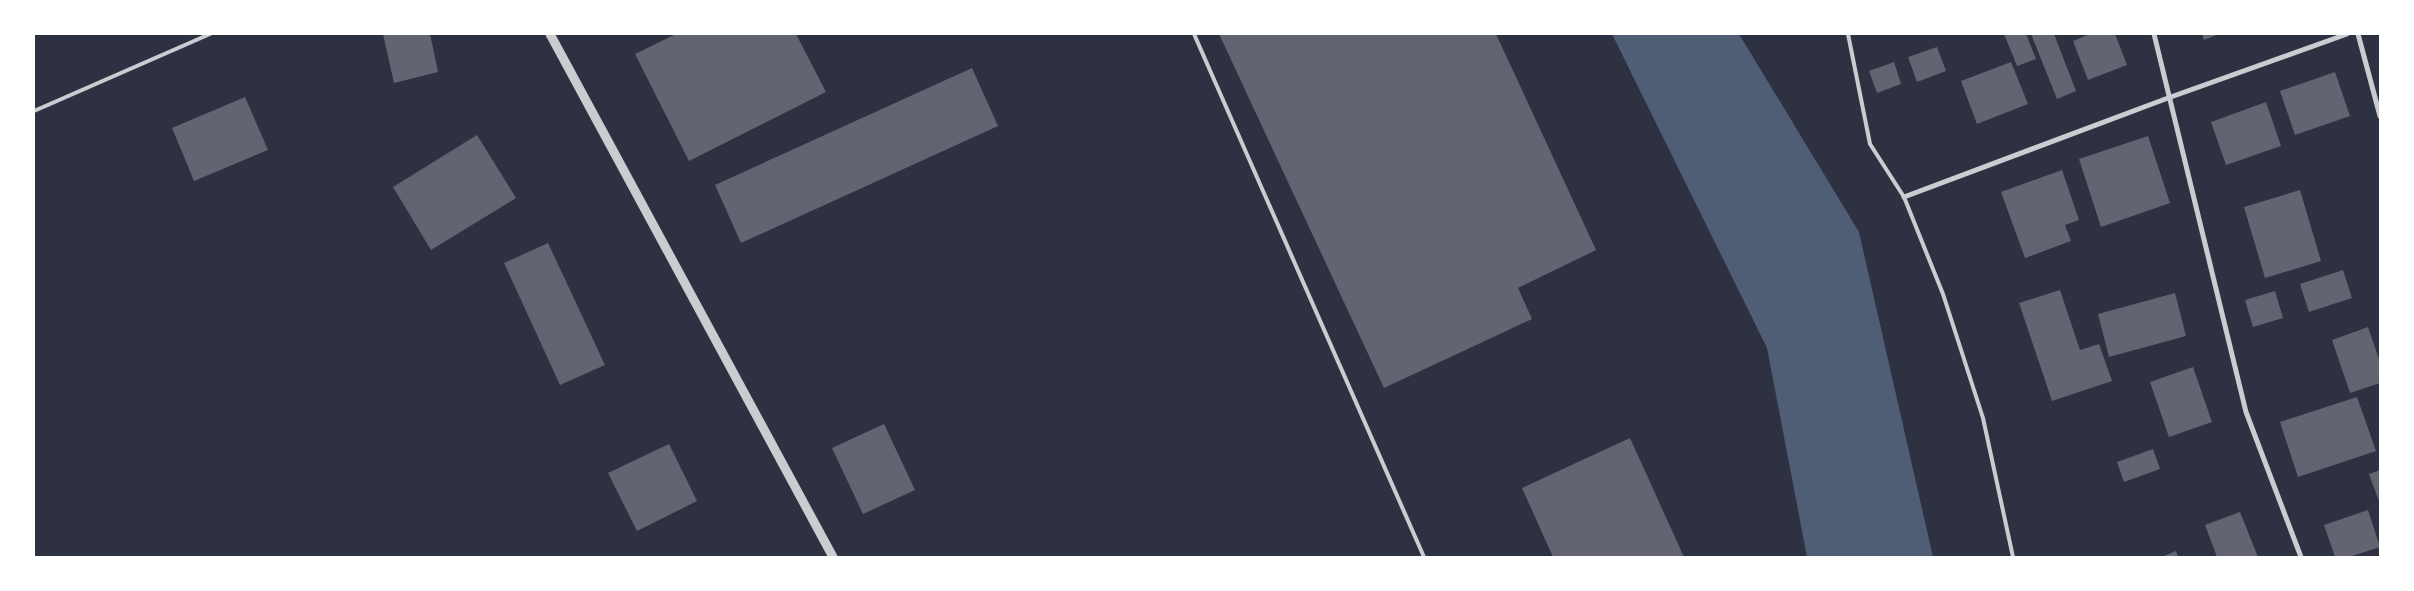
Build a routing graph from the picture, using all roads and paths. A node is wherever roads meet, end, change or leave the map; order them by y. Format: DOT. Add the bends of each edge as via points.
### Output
graph roads {
  1 [pos="210,34"];
  2 [pos="550,34"];
  3 [pos="1194,34"];
  4 [pos="1848,34"];
  5 [pos="2154,34"];
  6 [pos="2347,34"];
  7 [pos="2358,34"];
  8 [pos="2168,98"];
  9 [pos="34,111"];
  10 [pos="2380,116"];
  11 [pos="1904,197"];
  12 [pos="833,557"];
  13 [pos="1424,557"];
  14 [pos="2013,557"];
  15 [pos="2301,557"];
  1 -- 9 [label="lane"];
  2 -- 12 [label="street"];
  3 -- 13 [label="lane"];
  4 -- 11 [label="lane" via="1870,144"];
  5 -- 8 [label="street"];
  6 -- 8 [label="street"];
  7 -- 10 [label="street"];
  8 -- 11 [label="street"];
  8 -- 15 [label="street" via="2246,412"];
  11 -- 14 [label="lane" via="1943,294 1982,418"];
}
